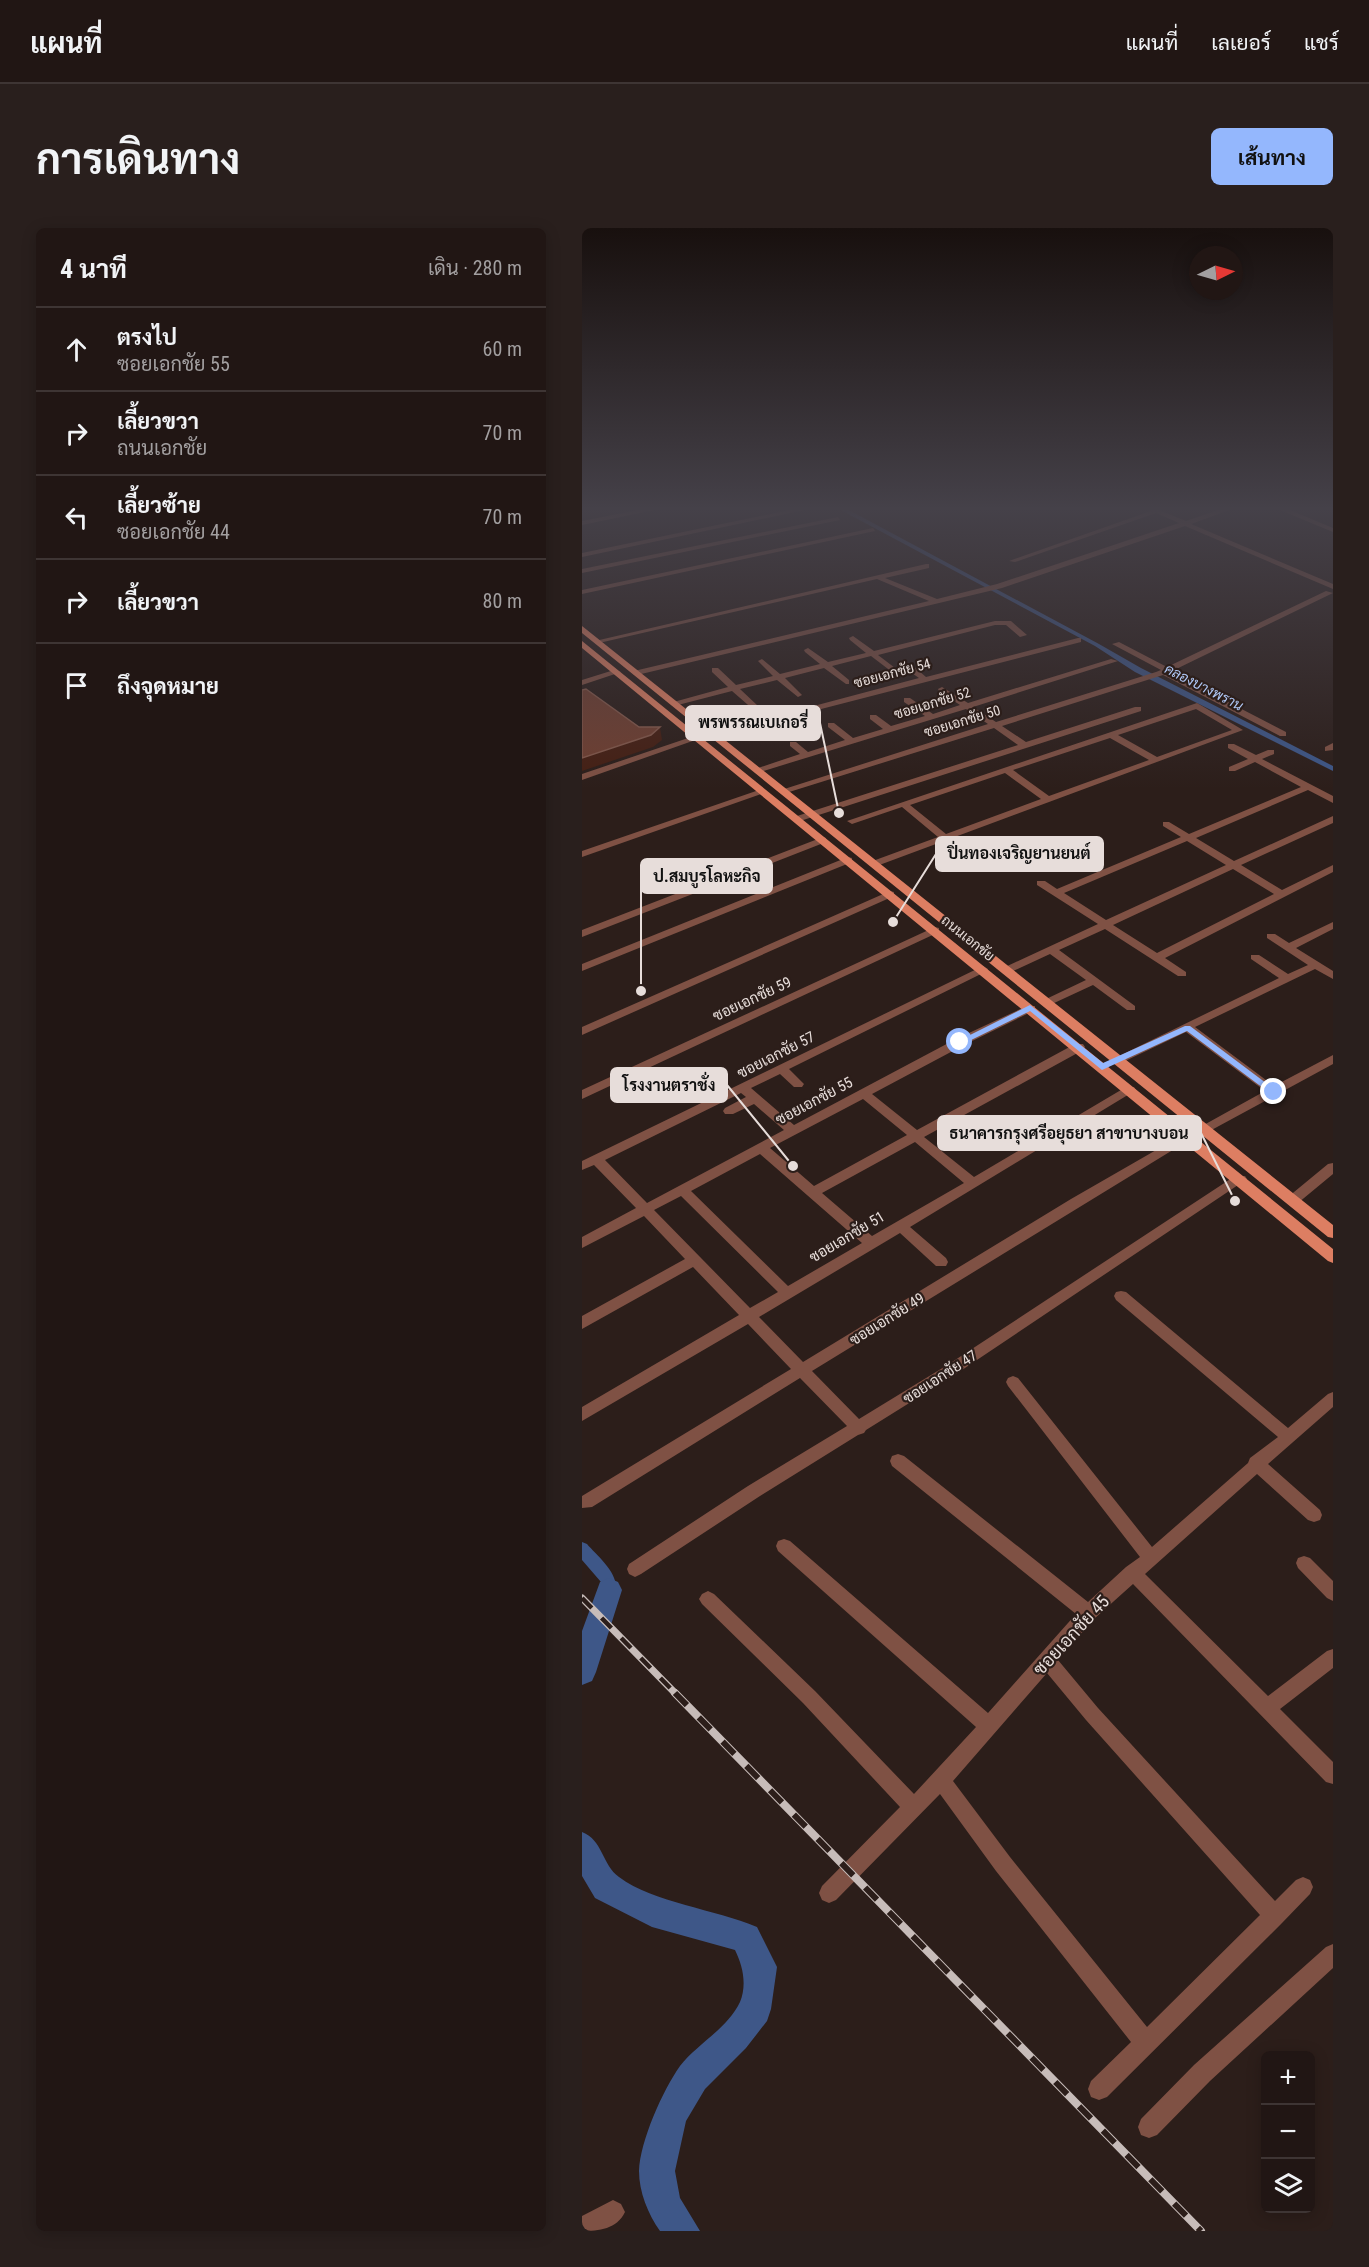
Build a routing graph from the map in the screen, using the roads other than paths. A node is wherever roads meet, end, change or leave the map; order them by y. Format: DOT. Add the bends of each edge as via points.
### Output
graph roads {
  1 [pos="779,601"];
  2 [pos="934,601"];
  3 [pos="1307,601"];
  4 [pos="582,629"];
  5 [pos="1023,635"];
  6 [pos="853,638"];
  7 [pos="1078,640"];
  8 [pos="1116,644"];
  9 [pos="588,647"];
  10 [pos="808,650"];
  11 [pos="872,653"];
  12 [pos="762,661"];
  13 [pos="1114,661"];
  14 [pos="826,664"];
  15 [pos="909,667"];
  16 [pos="715,670"];
  17 [pos="892,670"];
  18 [pos="617,672"];
  19 [pos="1163,672"];
  20 [pos="637,673"];
  21 [pos="779,676"];
  22 [pos="923,678"];
  23 [pos="846,682"];
  24 [pos="582,683"];
  25 [pos="733,687"];
  26 [pos="942,688"];
  27 [pos="798,695"];
  28 [pos="907,700"];
  29 [pos="674,703"];
  30 [pos="967,707"];
  31 [pos="755,708"];
  32 [pos="1138,709"];
  33 [pos="873,717"];
  34 [pos="932,717"];
  35 [pos="831,725"];
  36 [pos="994,725"];
  37 [pos="890,730"];
  38 [pos="712,734"];
  39 [pos="1283,734"];
  40 [pos="1111,735"];
  41 [pos="697,738"];
  42 [pos="853,742"];
  43 [pos="792,744"];
  44 [pos="1024,745"];
  45 [pos="1231,746"];
  46 [pos="1271,752"];
  47 [pos="807,755"];
  48 [pos="1255,759"];
  49 [pos="1155,760"];
  50 [pos="1232,769"];
  51 [pos="757,770"];
  52 [pos="1007,770"];
  53 [pos="582,777"];
  54 [pos="1308,787"];
  55 [pos="783,791"];
  56 [pos="762,792"];
  57 [pos="1048,800"];
  58 [pos="1333,800"];
  59 [pos="904,804"];
  60 [pos="812,814"];
  61 [pos="797,819"];
  62 [pos="1333,819"];
  63 [pos="852,821"];
  64 [pos="1166,824"];
  65 [pos="944,837"];
  66 [pos="1187,838"];
  67 [pos="823,840"];
  68 [pos="582,854"];
  69 [pos="848,860"];
  70 [pos="874,864"];
  71 [pos="1232,866"];
  72 [pos="1333,868"];
  73 [pos="1041,884"];
  74 [pos="1056,893"];
  75 [pos="890,894"];
  76 [pos="1281,894"];
  77 [pos="1333,924"];
  78 [pos="1106,926"];
  79 [pos="935,930"];
  80 [pos="582,934"];
  81 [pos="1271,936"];
  82 [pos="1289,947"];
  83 [pos="1052,950"];
  84 [pos="1255,957"];
  85 [pos="1156,958"];
  86 [pos="1316,965"];
  87 [pos="582,968"];
  88 [pos="983,969"];
  89 [pos="1007,970"];
  90 [pos="1182,974"];
  91 [pos="1333,976"];
  92 [pos="1288,979"];
  93 [pos="1093,981"];
  94 [pos="1048,1002"];
  95 [pos="1030,1008"];
  96 [pos="1131,1008"];
  97 [pos="1188,1028"];
  98 [pos="582,1031"];
  99 [pos="1079,1047"];
  100 [pos="1119,1059"];
  101 [pos="1333,1059"];
  102 [pos="1102,1067"];
  103 [pos="782,1069"];
  104 [pos="798,1084"];
  105 [pos="744,1089"];
  106 [pos="1130,1090"];
  107 [pos="1274,1092"];
  108 [pos="864,1094"];
  109 [pos="582,1095"];
  110 [pos="755,1098"];
  111 [pos="729,1111"];
  112 [pos="1206,1129"];
  113 [pos="794,1131"];
  114 [pos="915,1136"];
  115 [pos="1188,1137"];
  116 [pos="762,1148"];
  117 [pos="596,1159"];
  118 [pos="582,1166"];
  119 [pos="1333,1167"];
  120 [pos="1240,1179"];
  121 [pos="973,1183"];
  122 [pos="683,1190"];
  123 [pos="813,1192"];
  124 [pos="1293,1200"];
  125 [pos="645,1210"];
  126 [pos="900,1225"];
  127 [pos="1333,1233"];
  128 [pos="870,1242"];
  129 [pos="582,1243"];
  130 [pos="1333,1257"];
  131 [pos="693,1261"];
  132 [pos="940,1262"];
  133 [pos="786,1292"];
  134 [pos="1121,1296"];
  135 [pos="748,1315"];
  136 [pos="582,1323"];
  137 [pos="804,1371"];
  138 [pos="1013,1382"];
  139 [pos="1333,1398"];
  140 [pos="582,1415"];
  141 [pos="859,1429"];
  142 [pos="1287,1437"];
  143 [pos="898,1461"];
  144 [pos="1256,1463"];
  145 [pos="585,1502"];
  146 [pos="1314,1515"];
  147 [pos="784,1545"];
  148 [pos="1150,1557"];
  149 [pos="1304,1563"];
  150 [pos="635,1569"];
  151 [pos="1132,1572"];
  152 [pos="1333,1593"];
  153 [pos="708,1599"];
  154 [pos="1088,1613"];
  155 [pos="1333,1657"];
  156 [pos="1047,1660"];
  157 [pos="1267,1708"];
  158 [pos="989,1726"];
  159 [pos="1333,1775"];
  160 [pos="941,1780"];
  161 [pos="914,1808"];
  162 [pos="1304,1887"];
  163 [pos="830,1893"];
  164 [pos="1275,1916"];
  165 [pos="1333,1954"];
  166 [pos="1146,2043"];
  167 [pos="1099,2089"];
  168 [pos="1149,2127"];
  169 [pos="613,2212"];
  170 [pos="582,2229"];
  1 -- 9 [label="street"];
  2 -- 20 [label="street"];
  3 -- 19 [label="street, ซอยเอกชัย 50"];
  4 -- 9 [label="main road, ถนนเอกชัย"];
  5 -- 11 [label="street" via="1008,623 1000,622"];
  6 -- 11 [label="street"];
  7 -- 22 [label="street, ซอยเอกชัย 54"];
  8 -- 19 [label="street"];
  9 -- 18 [label="main road, ถนนเอกชัย"];
  9 -- 20 [label="main road, ถนนเอกชัย"];
  10 -- 14 [label="street"];
  11 -- 14 [label="street"];
  11 -- 17 [label="street"];
  12 -- 21 [label="street"];
  13 -- 30 [label="street, ซอยเอกชัย 52"];
  14 -- 21 [label="street"];
  14 -- 23 [label="street"];
  15 -- 22 [label="street"];
  16 -- 25 [label="street"];
  18 -- 24 [label="street"];
  18 -- 41 [label="main road, ถนนเอกชัย"];
  19 -- 36 [label="street, ซอยเอกชัย 50"];
  19 -- 39 [label="street"];
  20 -- 29 [label="main road, ถนนเอกชัย"];
  21 -- 25 [label="street"];
  21 -- 27 [label="street"];
  22 -- 38 [label="street, ซอยเอกชัย 54"];
  25 -- 29 [label="street"];
  25 -- 31 [label="street"];
  26 -- 30 [label="street"];
  28 -- 34 [label="street"];
  29 -- 38 [label="main road, ถนนเอกชัย"];
  30 -- 34 [label="street, ซอยเอกชัย 52"];
  30 -- 36 [label="street"];
  32 -- 44 [label="street"];
  33 -- 37 [label="street"];
  34 -- 37 [label="street, ซอยเอกชัย 52"];
  35 -- 42 [label="street"];
  36 -- 44 [label="street"];
  36 -- 55 [label="street, ซอยเอกชัย 50"];
  37 -- 42 [label="street, ซอยเอกชัย 52"];
  38 -- 51 [label="main road, ถนนเอกชัย"];
  40 -- 49 [label="street"];
  40 -- 49 [label="street" via="1197,706 1239,730"];
  40 -- 52 [label="street"];
  41 -- 53 [label="street"];
  41 -- 56 [label="main road, ถนนเอกชัย"];
  42 -- 47 [label="street, ซอยเอกชัย 52"];
  43 -- 47 [label="street"];
  44 -- 60 [label="street"];
  45 -- 48 [label="street"];
  46 -- 48 [label="street"];
  47 -- 51 [label="street, ซอยเอกชัย 52"];
  48 -- 50 [label="street"];
  48 -- 54 [label="street"];
  49 -- 57 [label="street"];
  51 -- 55 [label="main road, ถนนเอกชัย"];
  52 -- 57 [label="street"];
  52 -- 59 [label="street"];
  54 -- 58 [label="street"];
  54 -- 66 [label="street"];
  55 -- 60 [label="main road, ถนนเอกชัย"];
  56 -- 61 [label="main road, ถนนเอกชัย"];
  56 -- 68 [label="street"];
  57 -- 65 [label="street"];
  59 -- 63 [label="street"];
  59 -- 65 [label="street"];
  60 -- 61 [label="street"];
  60 -- 70 [label="main road, ถนนเอกชัย"];
  61 -- 67 [label="main road, ถนนเอกชัย"];
  62 -- 71 [label="street"];
  64 -- 66 [label="street"];
  65 -- 70 [label="street"];
  66 -- 71 [label="street"];
  66 -- 74 [label="street"];
  67 -- 69 [label="main road, ถนนเอกชัย"];
  67 -- 80 [label="street"];
  69 -- 75 [label="main road, ถนนเอกชัย"];
  69 -- 87 [label="street"];
  70 -- 89 [label="main road, ถนนเอกชัย"];
  71 -- 76 [label="street"];
  71 -- 78 [label="street"];
  72 -- 76 [label="street"];
  73 -- 74 [label="street"];
  74 -- 78 [label="street"];
  75 -- 79 [label="main road, ถนนเอกชัย"];
  75 -- 98 [label="street"];
  76 -- 85 [label="street"];
  77 -- 82 [label="street"];
  78 -- 83 [label="street"];
  78 -- 85 [label="street"];
  79 -- 88 [label="main road, ถนนเอกชัย"];
  79 -- 109 [label="street, ซอยเอกชัย 59"];
  81 -- 82 [label="street"];
  82 -- 86 [label="street"];
  83 -- 89 [label="street"];
  83 -- 93 [label="street"];
  84 -- 92 [label="street"];
  85 -- 90 [label="street"];
  86 -- 91 [label="street"];
  86 -- 92 [label="street"];
  88 -- 95 [label="main road, ถนนเอกชัย"];
  88 -- 103 [label="street, ซอยเอกชัย 57"];
  89 -- 94 [label="main road, ถนนเอกชัย"];
  92 -- 97 [label="street"];
  93 -- 94 [label="street"];
  93 -- 96 [label="street"];
  94 -- 100 [label="main road, ถนนเอกชัย"];
  95 -- 99 [label="main road, ถนนเอกชัย"];
  95 -- 108 [label="street, ซอยเอกชัย 55"];
  97 -- 100 [label="street"];
  97 -- 107 [label="street"];
  99 -- 102 [label="main road, ถนนเอกชัย"];
  99 -- 114 [label="street"];
  100 -- 102 [label="main road"];
  100 -- 112 [label="main road, ถนนเอกชัย"];
  101 -- 107 [label="street"];
  102 -- 106 [label="main road, ถนนเอกชัย"];
  103 -- 104 [label="street"];
  103 -- 105 [label="street, ซอยเอกชัย 57"];
  105 -- 110 [label="street"];
  105 -- 117 [label="street, ซอยเอกชัย 57"];
  106 -- 115 [label="main road, ถนนเอกชัย"];
  106 -- 121 [label="street, ซอยเอกชัย 51"];
  107 -- 112 [label="street"];
  108 -- 113 [label="street, ซอยเอกชัย 55"];
  108 -- 114 [label="street"];
  110 -- 111 [label="street"];
  110 -- 113 [label="street"];
  112 -- 124 [label="main road, ถนนเอกชัย"];
  113 -- 116 [label="street, ซอยเอกชัย 55"];
  114 -- 121 [label="street"];
  114 -- 123 [label="street"];
  115 -- 120 [label="main road, ถนนเอกชัย"];
  115 -- 137 [label="street, ซอยเอกชัย 49"];
  116 -- 122 [label="street, ซอยเอกชัย 55"];
  116 -- 123 [label="street"];
  117 -- 118 [label="street, ซอยเอกชัย 57"];
  117 -- 125 [label="street"];
  119 -- 124 [label="street"];
  120 -- 130 [label="main road, ถนนเอกชัย"];
  120 -- 141 [label="street, ซอยเอกชัย 47"];
  121 -- 126 [label="street, ซอยเอกชัย 51"];
  122 -- 125 [label="street, ซอยเอกชัย 55"];
  122 -- 133 [label="street"];
  123 -- 128 [label="street"];
  124 -- 127 [label="main road, ถนนเอกชัย"];
  125 -- 129 [label="street, ซอยเอกชัย 55"];
  125 -- 131 [label="street"];
  126 -- 128 [label="street, ซอยเอกชัย 51"];
  126 -- 132 [label="street"];
  128 -- 133 [label="street, ซอยเอกชัย 51"];
  131 -- 135 [label="street"];
  131 -- 136 [label="street"];
  133 -- 135 [label="street, ซอยเอกชัย 51"];
  134 -- 142 [label="street"];
  135 -- 137 [label="street"];
  135 -- 140 [label="street, ซอยเอกชัย 51"];
  137 -- 141 [label="street"];
  137 -- 145 [label="street, ซอยเอกชัย 49"];
  138 -- 148 [label="street"];
  139 -- 142 [label="street, ซอยเอกชัย 45"];
  141 -- 150 [label="street, ซอยเอกชัย 47" via="754,1491"];
  142 -- 144 [label="street, ซอยเอกชัย 45"];
  143 -- 154 [label="street"];
  144 -- 146 [label="street"];
  144 -- 148 [label="street, ซอยเอกชัย 45"];
  147 -- 158 [label="street"];
  148 -- 151 [label="street, ซอยเอกชัย 45"];
  149 -- 152 [label="street"];
  151 -- 154 [label="street, ซอยเอกชัย 45"];
  151 -- 157 [label="street"];
  153 -- 161 [label="street" via="809,1697"];
  154 -- 156 [label="street, ซอยเอกชัย 45"];
  155 -- 157 [label="street"];
  156 -- 158 [label="street, ซอยเอกชัย 45"];
  156 -- 164 [label="street"];
  157 -- 159 [label="street"];
  158 -- 160 [label="street, ซอยเอกชัย 45"];
  160 -- 161 [label="street, ซอยเอกชัย 45"];
  160 -- 166 [label="street"];
  161 -- 163 [label="street, ซอยเอกชัย 45"];
  162 -- 164 [label="street"];
  164 -- 166 [label="street"];
  165 -- 168 [label="street" via="1202,2073"];
  166 -- 167 [label="street"];
  169 -- 170 [label="street"];
}
